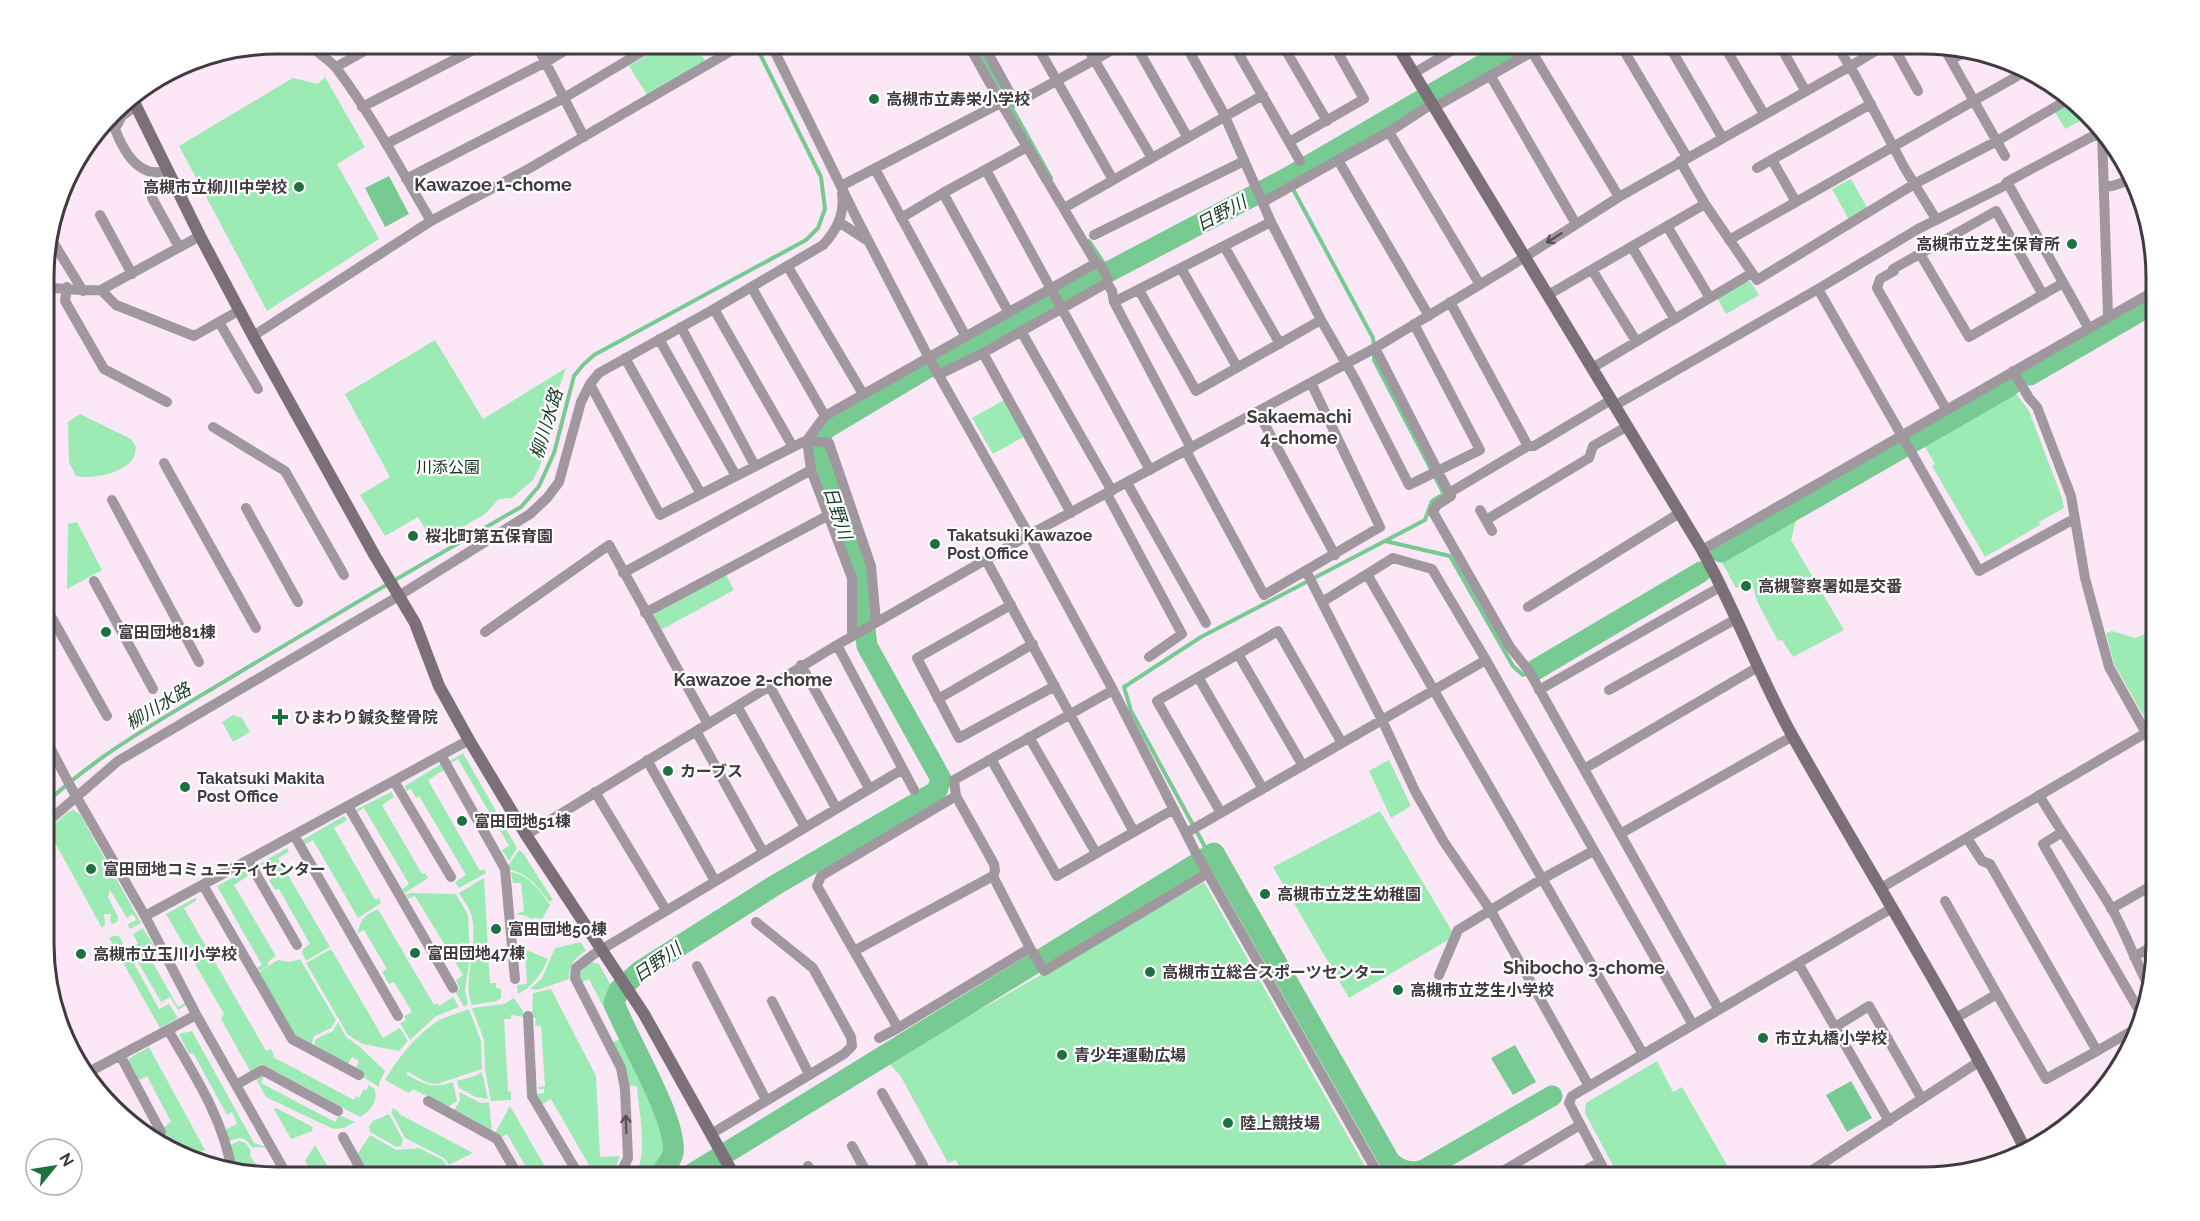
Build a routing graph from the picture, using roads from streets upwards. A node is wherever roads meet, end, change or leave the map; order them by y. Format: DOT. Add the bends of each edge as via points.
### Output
graph roads {
  1 [pos="318,54"];
  2 [pos="359,54"];
  3 [pos="465,54"];
  4 [pos="542,54"];
  5 [pos="559,54"];
  6 [pos="638,54"];
  7 [pos="726,54"];
  8 [pos="776,54"];
  9 [pos="974,54"];
  10 [pos="988,54"];
  11 [pos="1042,54"];
  12 [pos="1091,54"];
  13 [pos="1106,54"];
  14 [pos="1141,54"];
  15 [pos="1191,54"];
  16 [pos="1239,54"];
  17 [pos="1288,54"];
  18 [pos="1339,54"];
  19 [pos="1402,54"];
  20 [pos="1444,54"];
  21 [pos="1528,54"];
  22 [pos="1533,54"];
  23 [pos="1626,54"];
  24 [pos="1674,54"];
  25 [pos="1729,54"];
  26 [pos="1785,54"];
  27 [pos="1842,54"];
  28 [pos="1870,54"];
  29 [pos="1898,54"];
  30 [pos="1948,55"];
  31 [pos="1957,57"];
  32 [pos="1095,60"];
  33 [pos="1951,60"];
  34 [pos="546,62"];
  35 [pos="336,67"];
  36 [pos="1849,67"];
  37 [pos="1414,73"];
  38 [pos="1490,75"];
  39 [pos="2018,75"];
  40 [pos="1057,81"];
  41 [pos="1805,90"];
  42 [pos="1918,91"];
  43 [pos="1263,95"];
  44 [pos="1012,97"];
  45 [pos="564,98"];
  46 [pos="1975,100"];
  47 [pos="1001,103"];
  48 [pos="2062,103"];
  49 [pos="1871,104"];
  50 [pos="135,105"];
  51 [pos="1434,105"];
  52 [pos="362,107"];
  53 [pos="1764,114"];
  54 [pos="122,117"];
  55 [pos="1226,117"];
  56 [pos="1326,121"];
  57 [pos="1389,132"];
  58 [pos="2096,136"];
  59 [pos="584,137"];
  60 [pos="1722,137"];
  61 [pos="1188,138"];
  62 [pos="1997,141"];
  63 [pos="1289,142"];
  64 [pos="386,144"];
  65 [pos="1894,146"];
  66 [pos="2103,146"];
  67 [pos="1027,147"];
  68 [pos="2005,156"];
  69 [pos="1152,158"];
  70 [pos="1684,159"];
  71 [pos="1338,160"];
  72 [pos="1772,160"];
  73 [pos="1244,161"];
  74 [pos="1300,161"];
  75 [pos="1757,168"];
  76 [pos="875,169"];
  77 [pos="986,170"];
  78 [pos="169,172"];
  79 [pos="406,179"];
  80 [pos="1113,180"];
  81 [pos="2124,181"];
  82 [pos="2007,182"];
  83 [pos="1916,183"];
  84 [pos="841,186"];
  85 [pos="2104,187"];
  86 [pos="943,193"];
  87 [pos="1619,197"];
  88 [pos="152,198"];
  89 [pos="1263,202"];
  90 [pos="1796,202"];
  91 [pos="1705,204"];
  92 [pos="1064,208"];
  93 [pos="100,215"];
  94 [pos="902,218"];
  95 [pos="1936,219"];
  96 [pos="430,221"];
  97 [pos="838,222"];
  98 [pos="1271,222"];
  99 [pos="1576,224"];
  100 [pos="1667,226"];
  101 [pos="1094,235"];
  102 [pos="200,236"];
  103 [pos="1730,240"];
  104 [pos="868,241"];
  105 [pos="1224,246"];
  106 [pos="56,247"];
  107 [pos="179,247"];
  108 [pos="1632,247"];
  109 [pos="1920,254"];
  110 [pos="1524,256"];
  111 [pos="1096,263"];
  112 [pos="788,267"];
  113 [pos="1181,268"];
  114 [pos="1592,270"];
  115 [pos="1752,273"];
  116 [pos="132,274"];
  117 [pos="1107,283"];
  118 [pos="1479,283"];
  119 [pos="2063,283"];
  120 [pos="67,287"];
  121 [pos="54,288"];
  122 [pos="752,288"];
  123 [pos="1052,288"];
  124 [pos="1818,289"];
  125 [pos="101,290"];
  126 [pos="1139,290"];
  127 [pos="83,291"];
  128 [pos="2043,294"];
  129 [pos="1548,295"];
  130 [pos="2146,295"];
  131 [pos="1710,298"];
  132 [pos="1114,302"];
  133 [pos="1450,302"];
  134 [pos="1062,307"];
  135 [pos="714,309"];
  136 [pos="240,310"];
  137 [pos="1010,313"];
  138 [pos="1428,316"];
  139 [pos="2108,316"];
  140 [pos="1674,318"];
  141 [pos="1321,320"];
  142 [pos="219,322"];
  143 [pos="1414,324"];
  144 [pos="681,327"];
  145 [pos="2088,327"];
  146 [pos="1021,331"];
  147 [pos="253,336"];
  148 [pos="966,337"];
  149 [pos="659,339"];
  150 [pos="1636,341"];
  151 [pos="1280,344"];
  152 [pos="1375,348"];
  153 [pos="983,353"];
  154 [pos="625,358"];
  155 [pos="929,359"];
  156 [pos="1346,364"];
  157 [pos="1238,368"];
  158 [pos="1592,368"];
  159 [pos="2013,371"];
  160 [pos="938,373"];
  161 [pos="1311,383"];
  162 [pos="590,384"];
  163 [pos="258,389"];
  164 [pos="863,394"];
  165 [pos="167,402"];
  166 [pos="1613,403"];
  167 [pos="1946,409"];
  168 [pos="1258,412"];
  169 [pos="825,416"];
  170 [pos="213,427"];
  171 [pos="1626,427"];
  172 [pos="807,440"];
  173 [pos="1907,442"];
  174 [pos="1528,446"];
  175 [pos="793,447"];
  176 [pos="1188,449"];
  177 [pos="164,463"];
  178 [pos="755,466"];
  179 [pos="812,470"];
  180 [pos="1150,470"];
  181 [pos="1438,472"];
  182 [pos="736,476"];
  183 [pos="1128,483"];
  184 [pos="1109,492"];
  185 [pos="1449,493"];
  186 [pos="700,494"];
  187 [pos="112,500"];
  188 [pos="246,508"];
  189 [pos="1071,513"];
  190 [pos="1678,514"];
  191 [pos="829,515"];
  192 [pos="2074,519"];
  193 [pos="1492,531"];
  194 [pos="1029,535"];
  195 [pos="866,550"];
  196 [pos="1702,550"];
  197 [pos="1335,555"];
  198 [pos="845,558"];
  199 [pos="986,560"];
  200 [pos="1306,571"];
  201 [pos="623,573"];
  202 [pos="1367,574"];
  203 [pos="344,575"];
  204 [pos="94,581"];
  205 [pos="1722,586"];
  206 [pos="398,594"];
  207 [pos="298,602"];
  208 [pos="1322,602"];
  209 [pos="1011,605"];
  210 [pos="1528,607"];
  211 [pos="645,613"];
  212 [pos="1736,619"];
  213 [pos="54,621"];
  214 [pos="876,622"];
  215 [pos="1206,623"];
  216 [pos="256,628"];
  217 [pos="485,632"];
  218 [pos="852,636"];
  219 [pos="1033,644"];
  220 [pos="837,645"];
  221 [pos="1238,654"];
  222 [pos="1149,657"];
  223 [pos="1486,660"];
  224 [pos="199,662"];
  225 [pos="801,665"];
  226 [pos="1758,667"];
  227 [pos="1198,677"];
  228 [pos="769,685"];
  229 [pos="1055,686"];
  230 [pos="153,689"];
  231 [pos="1113,690"];
  232 [pos="1434,690"];
  233 [pos="1539,690"];
  234 [pos="1609,690"];
  235 [pos="938,699"];
  236 [pos="737,706"];
  237 [pos="1071,714"];
  238 [pos="107,716"];
  239 [pos="1382,720"];
  240 [pos="708,724"];
  241 [pos="696,731"];
  242 [pos="2146,733"];
  243 [pos="1029,736"];
  244 [pos="1793,736"];
  245 [pos="469,740"];
  246 [pos="1342,743"];
  247 [pos="441,755"];
  248 [pos="991,759"];
  249 [pos="54,760"];
  250 [pos="648,760"];
  251 [pos="1303,766"];
  252 [pos="903,769"];
  253 [pos="1584,769"];
  254 [pos="394,781"];
  255 [pos="869,788"];
  256 [pos="1263,789"];
  257 [pos="914,790"];
  258 [pos="75,792"];
  259 [pos="595,792"];
  260 [pos="2039,795"];
  261 [pos="957,796"];
  262 [pos="348,806"];
  263 [pos="836,808"];
  264 [pos="1174,809"];
  265 [pos="1221,813"];
  266 [pos="54,814"];
  267 [pos="805,827"];
  268 [pos="1134,832"];
  269 [pos="1186,833"];
  270 [pos="2061,833"];
  271 [pos="526,834"];
  272 [pos="1620,834"];
  273 [pos="294,835"];
  274 [pos="1967,838"];
  275 [pos="1593,851"];
  276 [pos="763,852"];
  277 [pos="1096,853"];
  278 [pos="248,860"];
  279 [pos="1206,870"];
  280 [pos="993,876"];
  281 [pos="451,878"];
  282 [pos="1542,879"];
  283 [pos="715,881"];
  284 [pos="203,885"];
  285 [pos="1881,888"];
  286 [pos="2146,889"];
  287 [pos="1945,901"];
  288 [pos="1892,908"];
  289 [pos="2111,909"];
  290 [pos="666,910"];
  291 [pos="1491,911"];
  292 [pos="145,916"];
  293 [pos="756,922"];
  294 [pos="297,945"];
  295 [pos="600,950"];
  296 [pos="1031,950"];
  297 [pos="2146,950"];
  298 [pos="854,951"];
  299 [pos="2134,957"];
  300 [pos="1798,963"];
  301 [pos="697,966"];
  302 [pos="1439,975"];
  303 [pos="2144,976"];
  304 [pos="515,979"];
  305 [pos="453,988"];
  306 [pos="1997,994"];
  307 [pos="772,1001"];
  308 [pos="2137,1006"];
  309 [pos="1719,1010"];
  310 [pos="196,1015"];
  311 [pos="398,1017"];
  312 [pos="528,1017"];
  313 [pos="1956,1018"];
  314 [pos="1693,1025"];
  315 [pos="1835,1027"];
  316 [pos="898,1028"];
  317 [pos="168,1030"];
  318 [pos="2127,1033"];
  319 [pos="879,1038"];
  320 [pos="2097,1051"];
  321 [pos="1643,1054"];
  322 [pos="120,1055"];
  323 [pos="1980,1061"];
  324 [pos="355,1068"];
  325 [pos="93,1070"];
  326 [pos="809,1074"];
  327 [pos="236,1085"];
  328 [pos="1589,1086"];
  329 [pos="882,1094"];
  330 [pos="1922,1099"];
  331 [pos="766,1100"];
  332 [pos="428,1101"];
  333 [pos="339,1112"];
  334 [pos="1889,1120"];
  335 [pos="1580,1125"];
  336 [pos="161,1132"];
  337 [pos="711,1134"];
  338 [pos="343,1137"];
  339 [pos="2022,1144"];
  340 [pos="852,1146"];
  341 [pos="230,1162"];
  342 [pos="1600,1162"];
  343 [pos="282,1167"];
  344 [pos="359,1167"];
  345 [pos="513,1167"];
  346 [pos="574,1167"];
  347 [pos="624,1167"];
  348 [pos="729,1167"];
  349 [pos="864,1167"];
  350 [pos="920,1167"];
  351 [pos="1374,1167"];
  352 [pos="1510,1167"];
  353 [pos="1591,1167"];
  354 [pos="1603,1167"];
  355 [pos="1817,1167"];
  1 -- 35 [label="street"];
  2 -- 35 [label="street"];
  3 -- 52 [label="street"];
  4 -- 34 [label="street"];
  5 -- 34 [label="street"];
  6 -- 45 [label="street"];
  7 -- 59 [label="street"];
  8 -- 84 [label="street"];
  9 -- 47 [label="street"];
  10 -- 44 [label="street"];
  11 -- 40 [label="street"];
  12 -- 32 [label="street"];
  13 -- 32 [label="street"];
  14 -- 61 [label="street"];
  15 -- 55 [label="street"];
  16 -- 43 [label="street"];
  17 -- 56 [label="street"];
  18 -- 56 [label="street" via="1364,99"];
  19 -- 37 [label="street"];
  20 -- 37 [label="street"];
  21 -- 38 [label="street"];
  22 -- 87 [label="street"];
  23 -- 70 [label="street"];
  24 -- 60 [label="street"];
  25 -- 53 [label="street"];
  26 -- 41 [label="street"];
  27 -- 36 [label="street"];
  28 -- 36 [label="street"];
  29 -- 42 [label="street"];
  30 -- 33 [label="street"];
  31 -- 33 [label="street"];
  32 -- 40 [label="street"];
  32 -- 69 [label="street"];
  33 -- 46 [label="street"];
  34 -- 45 [label="street"];
  34 -- 64 [label="street"];
  35 -- 52 [label="street"];
  36 -- 41 [label="street"];
  36 -- 49 [label="street"];
  37 -- 51 [label="street"];
  38 -- 51 [label="street"];
  38 -- 99 [label="street"];
  39 -- 46 [label="street"];
  40 -- 44 [label="street" via="1016,103"];
  40 -- 80 [label="street"];
  41 -- 53 [label="street"];
  43 -- 55 [label="street"];
  43 -- 63 [label="street"];
  44 -- 47 [label="street"];
  45 -- 59 [label="street"];
  45 -- 79 [label="street"];
  46 -- 62 [label="street"];
  46 -- 65 [label="street"];
  47 -- 67 [label="street"];
  47 -- 76 [label="street"];
  48 -- 62 [label="street"];
  49 -- 65 [label="street"];
  49 -- 72 [label="street"];
  50 -- 78 [label="street"];
  51 -- 57 [label="street"];
  51 -- 110 [label="street"];
  52 -- 64 [label="street"];
  53 -- 60 [label="street"];
  54 -- 78 [label="street" via="115,129 128,155 150,172"];
  55 -- 61 [label="street"];
  55 -- 73 [label="street"];
  56 -- 63 [label="street"];
  57 -- 71 [label="street"];
  57 -- 118 [label="street"];
  58 -- 82 [label="street"];
  59 -- 96 [label="street"];
  60 -- 70 [label="street"];
  61 -- 69 [label="street"];
  62 -- 68 [label="street"];
  62 -- 83 [label="street"];
  63 -- 74 [label="street"];
  64 -- 79 [label="street"];
  65 -- 83 [label="street"];
  65 -- 90 [label="street"];
  66 -- 85 [label="street"];
  67 -- 77 [label="street"];
  67 -- 92 [label="street"];
  69 -- 80 [label="street"];
  70 -- 87 [label="street"];
  70 -- 91 [label="street"];
  71 -- 89 [label="street"];
  71 -- 138 [label="street"];
  72 -- 75 [label="street"];
  72 -- 90 [label="street"];
  73 -- 89 [label="street"];
  73 -- 101 [label="street"];
  76 -- 84 [label="street"];
  76 -- 94 [label="street"];
  77 -- 86 [label="street"];
  77 -- 123 [label="street"];
  78 -- 102 [label="street"];
  79 -- 96 [label="street"];
  80 -- 92 [label="street"];
  81 -- 85 [label="street"];
  82 -- 95 [label="street"];
  82 -- 119 [label="street"];
  83 -- 95 [label="street"];
  83 -- 115 [label="street" via="1757,280"];
  84 -- 97 [label="street" via="842,212"];
  84 -- 104 [label="street"];
  85 -- 139 [label="street"];
  86 -- 94 [label="street"];
  86 -- 137 [label="street"];
  87 -- 99 [label="street"];
  88 -- 107 [label="street"];
  89 -- 98 [label="street"];
  90 -- 103 [label="street"];
  91 -- 100 [label="street"];
  91 -- 103 [label="street"];
  92 -- 111 [label="street"];
  93 -- 116 [label="street"];
  94 -- 148 [label="street"];
  95 -- 124 [label="street"];
  96 -- 147 [label="street"];
  97 -- 104 [label="street"];
  97 -- 112 [label="street" via="823,245"];
  98 -- 105 [label="street"];
  98 -- 141 [label="street"];
  99 -- 110 [label="street, one-way"];
  100 -- 108 [label="street"];
  100 -- 131 [label="street"];
  102 -- 107 [label="street"];
  102 -- 136 [label="street"];
  103 -- 115 [label="street"];
  104 -- 155 [label="street"];
  105 -- 113 [label="street"];
  105 -- 151 [label="street"];
  106 -- 127 [label="street"];
  107 -- 116 [label="street"];
  108 -- 114 [label="street"];
  108 -- 140 [label="street"];
  109 -- 128 [label="street" via="1996,211"];
  109 -- 128 [label="street" via="1969,338"];
  109 -- 167 [label="street" via="1880,279 1877,288"];
  110 -- 118 [label="street"];
  110 -- 129 [label="street"];
  111 -- 117 [label="street"];
  111 -- 123 [label="street"];
  112 -- 122 [label="street"];
  112 -- 164 [label="street"];
  113 -- 126 [label="street"];
  113 -- 157 [label="street"];
  114 -- 129 [label="street"];
  114 -- 150 [label="street"];
  115 -- 131 [label="street"];
  116 -- 125 [label="street"];
  117 -- 132 [label="street"];
  117 -- 134 [label="street"];
  118 -- 133 [label="street"];
  119 -- 128 [label="street"];
  119 -- 145 [label="street"];
  120 -- 121 [label="street"];
  120 -- 127 [label="street"];
  120 -- 165 [label="street" via="65,301 104,369"];
  122 -- 135 [label="street"];
  122 -- 169 [label="street"];
  123 -- 134 [label="street"];
  123 -- 137 [label="street"];
  124 -- 166 [label="street"];
  124 -- 173 [label="street"];
  125 -- 127 [label="street"];
  125 -- 142 [label="street" via="116,305 194,336"];
  126 -- 132 [label="street"];
  126 -- 157 [label="street" via="1196,391"];
  129 -- 158 [label="street"];
  130 -- 139 [label="street"];
  131 -- 140 [label="street"];
  132 -- 176 [label="street"];
  133 -- 138 [label="street"];
  133 -- 174 [label="street"];
  134 -- 146 [label="street"];
  134 -- 180 [label="street"];
  135 -- 144 [label="street"];
  135 -- 175 [label="street"];
  136 -- 142 [label="street"];
  136 -- 147 [label="street"];
  137 -- 148 [label="street"];
  138 -- 143 [label="street"];
  139 -- 145 [label="street"];
  140 -- 150 [label="street"];
  141 -- 151 [label="street"];
  141 -- 156 [label="street"];
  142 -- 163 [label="street"];
  143 -- 152 [label="street"];
  143 -- 181 [label="street" via="1480,450"];
  144 -- 149 [label="street"];
  144 -- 178 [label="street"];
  145 -- 159 [label="street"];
  146 -- 153 [label="street"];
  146 -- 184 [label="street"];
  147 -- 206 [label="street"];
  148 -- 155 [label="street"];
  149 -- 154 [label="street"];
  149 -- 182 [label="street"];
  150 -- 158 [label="street"];
  151 -- 157 [label="street"];
  152 -- 156 [label="street"];
  152 -- 181 [label="street"];
  153 -- 160 [label="street"];
  153 -- 189 [label="street"];
  154 -- 162 [label="street"];
  154 -- 186 [label="street"];
  155 -- 160 [label="street"];
  155 -- 164 [label="street"];
  156 -- 161 [label="street"];
  156 -- 181 [label="street" via="1409,485"];
  158 -- 166 [label="street"];
  159 -- 167 [label="street"];
  159 -- 192 [label="street" via="2037,407 2071,496"];
  160 -- 194 [label="street"];
  161 -- 168 [label="street"];
  161 -- 197 [label="street" via="1380,527"];
  162 -- 186 [label="street" via="660,515"];
  162 -- 206 [label="street" via="581,402 559,482 547,498 530,514"];
  164 -- 169 [label="street"];
  166 -- 171 [label="street"];
  166 -- 174 [label="street"];
  167 -- 173 [label="street"];
  168 -- 176 [label="street"];
  168 -- 197 [label="street"];
  169 -- 172 [label="street"];
  170 -- 203 [label="street" via="285,471"];
  171 -- 190 [label="street"];
  171 -- 193 [label="street" via="1593,446 1589,458 1552,474 1483,515"];
  172 -- 175 [label="street"];
  172 -- 179 [label="street"];
  172 -- 195 [label="street" via="829,443"];
  173 -- 192 [label="street" via="1979,571"];
  173 -- 196 [label="street"];
  174 -- 185 [label="street"];
  175 -- 178 [label="street"];
  176 -- 180 [label="street"];
  176 -- 200 [label="street" via="1264,595"];
  177 -- 216 [label="street"];
  178 -- 182 [label="street"];
  179 -- 191 [label="street"];
  179 -- 201 [label="street"];
  180 -- 183 [label="street"];
  181 -- 185 [label="street"];
  182 -- 186 [label="street"];
  183 -- 184 [label="street"];
  183 -- 215 [label="street"];
  184 -- 189 [label="street"];
  184 -- 222 [label="street" via="1182,634"];
  185 -- 233 [label="street" via="1451,496 1433,512"];
  187 -- 224 [label="street"];
  188 -- 207 [label="street"];
  189 -- 194 [label="street"];
  190 -- 196 [label="street"];
  190 -- 210 [label="street"];
  191 -- 198 [label="street"];
  191 -- 211 [label="street"];
  192 -- 242 [label="street" via="2109,667"];
  194 -- 199 [label="street"];
  194 -- 231 [label="street"];
  195 -- 198 [label="street"];
  195 -- 214 [label="street"];
  196 -- 205 [label="street"];
  197 -- 200 [label="street"];
  198 -- 218 [label="street" via="852,578"];
  199 -- 209 [label="street"];
  199 -- 214 [label="street"];
  200 -- 208 [label="street"];
  201 -- 211 [label="street"];
  201 -- 217 [label="street" via="609,545"];
  202 -- 208 [label="street"];
  202 -- 223 [label="street" via="1393,558 1432,569"];
  202 -- 232 [label="street"];
  204 -- 230 [label="street"];
  205 -- 212 [label="street"];
  205 -- 233 [label="street"];
  206 -- 245 [label="street" via="415,622 439,686"];
  206 -- 258 [label="street" via="118,761 92,786"];
  208 -- 239 [label="street"];
  209 -- 219 [label="street"];
  209 -- 235 [label="street" via="917,658"];
  211 -- 240 [label="street"];
  212 -- 226 [label="street"];
  212 -- 234 [label="street"];
  213 -- 238 [label="street"];
  214 -- 218 [label="street"];
  218 -- 220 [label="street"];
  219 -- 229 [label="street"];
  219 -- 235 [label="street"];
  220 -- 225 [label="street"];
  220 -- 252 [label="street"];
  221 -- 227 [label="street"];
  221 -- 246 [label="street" via="1278,631"];
  221 -- 251 [label="street"];
  223 -- 232 [label="street"];
  223 -- 275 [label="street"];
  225 -- 228 [label="street"];
  225 -- 255 [label="street"];
  226 -- 244 [label="street"];
  226 -- 253 [label="street"];
  227 -- 256 [label="street"];
  227 -- 265 [label="street" via="1157,701"];
  228 -- 236 [label="street"];
  228 -- 263 [label="street"];
  229 -- 235 [label="street" via="959,738"];
  229 -- 237 [label="street"];
  231 -- 237 [label="street"];
  231 -- 264 [label="street"];
  232 -- 239 [label="street"];
  232 -- 282 [label="street"];
  233 -- 253 [label="street"];
  236 -- 240 [label="street"];
  236 -- 267 [label="street"];
  237 -- 243 [label="street"];
  237 -- 268 [label="street"];
  239 -- 246 [label="street"];
  239 -- 291 [label="street" via="1420,802"];
  240 -- 241 [label="street"];
  241 -- 250 [label="street"];
  241 -- 276 [label="street"];
  242 -- 260 [label="street"];
  243 -- 248 [label="street"];
  243 -- 277 [label="street"];
  244 -- 272 [label="street"];
  244 -- 285 [label="street"];
  245 -- 247 [label="street"];
  245 -- 271 [label="street"];
  246 -- 251 [label="street"];
  247 -- 254 [label="street"];
  247 -- 304 [label="street" via="505,869"];
  248 -- 261 [label="street" via="954,780"];
  248 -- 277 [label="street" via="1057,876"];
  249 -- 258 [label="street"];
  250 -- 259 [label="street"];
  250 -- 283 [label="street"];
  251 -- 256 [label="street"];
  252 -- 255 [label="street"];
  252 -- 257 [label="street"];
  253 -- 272 [label="street"];
  254 -- 262 [label="street"];
  254 -- 281 [label="street" via="431,833"];
  255 -- 263 [label="street"];
  256 -- 265 [label="street"];
  258 -- 266 [label="street"];
  258 -- 292 [label="street"];
  259 -- 271 [label="street"];
  259 -- 290 [label="street"];
  260 -- 270 [label="street"];
  260 -- 274 [label="street"];
  261 -- 280 [label="street" via="994,864"];
  261 -- 298 [label="street" via="820,876 817,886"];
  262 -- 273 [label="street"];
  262 -- 305 [label="street"];
  263 -- 267 [label="street"];
  264 -- 268 [label="street"];
  264 -- 269 [label="street"];
  265 -- 269 [label="street"];
  267 -- 276 [label="street"];
  268 -- 277 [label="street"];
  269 -- 279 [label="street"];
  270 -- 289 [label="street"];
  270 -- 308 [label="street" via="2043,843"];
  271 -- 295 [label="street"];
  272 -- 309 [label="street"];
  273 -- 278 [label="street"];
  273 -- 311 [label="street"];
  274 -- 285 [label="street"];
  274 -- 320 [label="street" via="1982,861 1990,864"];
  275 -- 282 [label="street"];
  275 -- 314 [label="street"];
  276 -- 283 [label="street"];
  278 -- 284 [label="street"];
  278 -- 294 [label="street" via="284,913"];
  279 -- 296 [label="street" via="1044,971"];
  279 -- 351 [label="street"];
  280 -- 296 [label="street"];
  280 -- 298 [label="street"];
  282 -- 291 [label="street"];
  282 -- 321 [label="street"];
  283 -- 290 [label="street"];
  284 -- 292 [label="street"];
  284 -- 324 [label="street" via="292,1039"];
  285 -- 288 [label="street"];
  286 -- 289 [label="street"];
  287 -- 306 [label="street"];
  288 -- 300 [label="street"];
  288 -- 313 [label="street"];
  289 -- 299 [label="street"];
  290 -- 295 [label="street"];
  291 -- 302 [label="street" via="1458,930"];
  291 -- 328 [label="street"];
  292 -- 310 [label="street"];
  293 -- 326 [label="street" via="813,968 851,1037 852,1046 844,1054"];
  295 -- 337 [label="street" via="644,1014"];
  347 -- 295 [label="street, one-way" via="628,1158 621,1068 575,978 581,962"];
  296 -- 316 [label="street"];
  297 -- 299 [label="street"];
  298 -- 316 [label="street"];
  299 -- 303 [label="street"];
  300 -- 309 [label="street"];
  300 -- 315 [label="street"];
  301 -- 331 [label="street"];
  306 -- 313 [label="street"];
  306 -- 320 [label="street" via="2046,1079"];
  307 -- 326 [label="street"];
  309 -- 314 [label="street"];
  310 -- 317 [label="street"];
  310 -- 327 [label="street"];
  312 -- 346 [label="street" via="532,1096"];
  313 -- 323 [label="street"];
  314 -- 321 [label="street"];
  315 -- 330 [label="street" via="1869,1006"];
  315 -- 334 [label="street"];
  316 -- 319 [label="street"];
  317 -- 322 [label="street"];
  317 -- 341 [label="street" via="216,1116"];
  318 -- 320 [label="street"];
  321 -- 328 [label="street"];
  322 -- 325 [label="street"];
  322 -- 336 [label="street"];
  323 -- 330 [label="street"];
  323 -- 339 [label="street"];
  326 -- 331 [label="street"];
  327 -- 333 [label="street" via="262,1070"];
  327 -- 343 [label="street"];
  328 -- 335 [label="street" via="1572,1096 1569,1103"];
  329 -- 350 [label="street" via="923,1165"];
  330 -- 334 [label="street"];
  331 -- 337 [label="street"];
  332 -- 345 [label="street" via="497,1139"];
  334 -- 355 [label="street"];
  335 -- 342 [label="street"];
  335 -- 352 [label="street"];
  337 -- 348 [label="street"];
  338 -- 344 [label="street"];
  340 -- 349 [label="street"];
  342 -- 353 [label="street"];
  342 -- 354 [label="street"];
}
